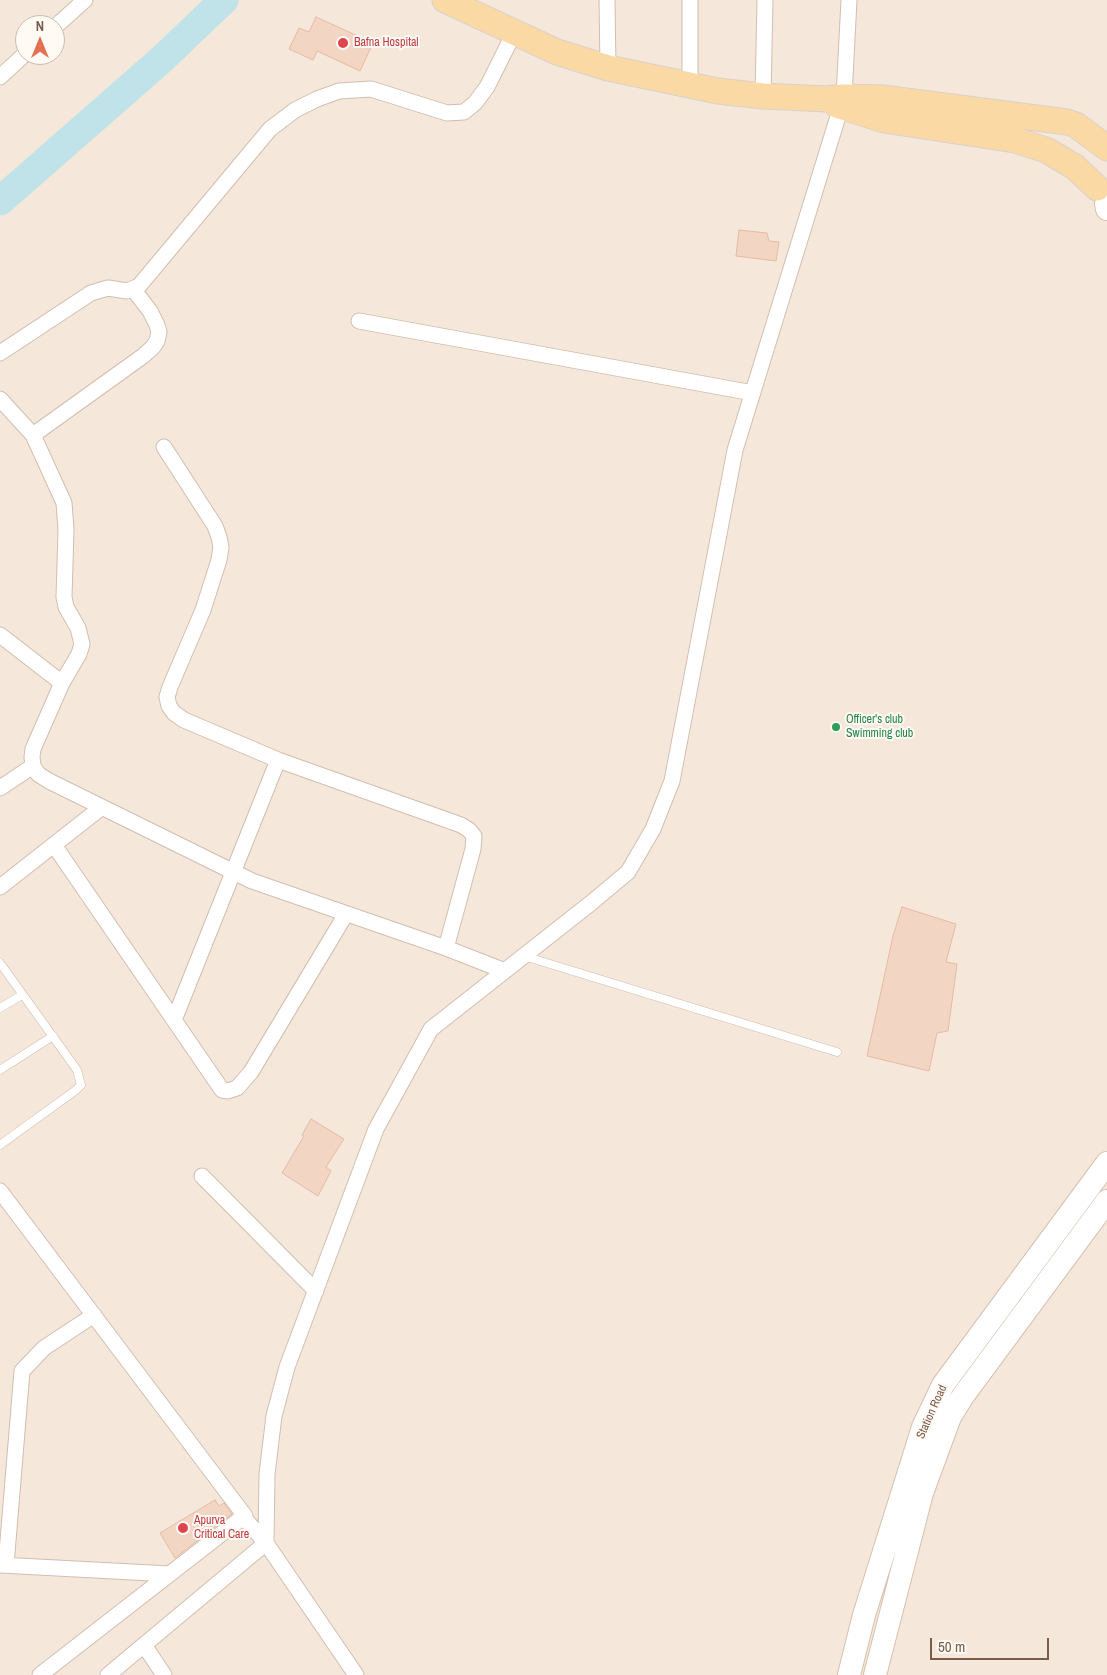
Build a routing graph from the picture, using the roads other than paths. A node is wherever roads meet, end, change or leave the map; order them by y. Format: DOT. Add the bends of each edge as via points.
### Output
graph roads {
  1 [pos="85,0"];
  2 [pos="445,0"];
  3 [pos="607,0"];
  4 [pos="690,0"];
  5 [pos="764,0"];
  6 [pos="849,0"];
  7 [pos="65,18"];
  8 [pos="514,33"];
  9 [pos="15,63"];
  10 [pos="608,68"];
  11 [pos="0,77"];
  12 [pos="690,85"];
  13 [pos="763,96"];
  14 [pos="837,101"];
  15 [pos="1107,149"];
  16 [pos="1104,201"];
  17 [pos="133,289"];
  18 [pos="359,321"];
  19 [pos="0,354"];
  20 [pos="753,393"];
  21 [pos="0,399"];
  22 [pos="33,435"];
  23 [pos="164,447"];
  24 [pos="0,635"];
  25 [pos="62,684"];
  26 [pos="278,760"];
  27 [pos="33,766"];
  28 [pos="0,788"];
  29 [pos="102,807"];
  30 [pos="54,845"];
  31 [pos="234,872"];
  32 [pos="0,887"];
  33 [pos="346,914"];
  34 [pos="446,948"];
  35 [pos="524,956"];
  36 [pos="0,963"];
  37 [pos="505,971"];
  38 [pos="22,995"];
  39 [pos="0,1008"];
  40 [pos="174,1020"];
  41 [pos="53,1036"];
  42 [pos="837,1052"];
  43 [pos="0,1070"];
  44 [pos="0,1145"];
  45 [pos="1107,1162"];
  46 [pos="202,1176"];
  47 [pos="0,1191"];
  48 [pos="1107,1201"];
  49 [pos="316,1291"];
  50 [pos="94,1315"];
  51 [pos="933,1430"];
  52 [pos="243,1517"];
  53 [pos="266,1544"];
  54 [pos="3,1565"];
  55 [pos="170,1574"];
  56 [pos="144,1645"];
  57 [pos="40,1675"];
  58 [pos="108,1675"];
  59 [pos="164,1675"];
  60 [pos="356,1675"];
  61 [pos="849,1675"];
  62 [pos="875,1675"];
  1 -- 7 [label="street"];
  2 -- 8 [label="main road"];
  3 -- 10 [label="street"];
  4 -- 12 [label="street"];
  5 -- 13 [label="street"];
  6 -- 14 [label="street"];
  8 -- 10 [label="main road" via="557,52"];
  8 -- 17 [label="street" via="487,87 464,112 447,113 371,89 339,91 295,110 270,129 139,286"];
  9 -- 11 [label="street"];
  10 -- 12 [label="main road"];
  12 -- 13 [label="main road"];
  13 -- 14 [label="main road"];
  14 -- 15 [label="main road" via="883,98 1067,122 1076,125"];
  14 -- 16 [label="main road" via="884,120 1015,140 1046,150 1075,167"];
  14 -- 20 [label="street"];
  15 -- 16 [label="main road" via="1095,176"];
  17 -- 19 [label="street" via="108,288 91,293"];
  17 -- 22 [label="street" via="157,325 159,332 153,347"];
  18 -- 20 [label="street"];
  20 -- 35 [label="street" via="735,450 672,782 653,829 628,872"];
  21 -- 22 [label="street"];
  22 -- 25 [label="street" via="64,503 64,597 81,635 79,654"];
  23 -- 26 [label="street" via="215,526 221,547 203,610 170,687 169,706 184,720"];
  24 -- 25 [label="street"];
  25 -- 27 [label="street" via="33,748"];
  26 -- 31 [label="street"];
  26 -- 34 [label="street" via="469,830 474,836 473,850"];
  27 -- 28 [label="street"];
  27 -- 29 [label="street" via="49,781"];
  29 -- 30 [label="street"];
  29 -- 31 [label="street"];
  30 -- 32 [label="street"];
  30 -- 40 [label="street"];
  31 -- 33 [label="street"];
  31 -- 40 [label="street"];
  33 -- 34 [label="street"];
  33 -- 40 [label="street" via="251,1072 237,1088 222,1090"];
  34 -- 37 [label="street"];
  35 -- 37 [label="street"];
  35 -- 42 [label="lane"];
  36 -- 38 [label="lane"];
  37 -- 49 [label="street" via="431,1029 376,1129"];
  38 -- 39 [label="lane"];
  38 -- 41 [label="lane"];
  41 -- 43 [label="lane"];
  41 -- 44 [label="lane" via="78,1070 81,1085"];
  45 -- 51 [label="main road, Station Road" via="943,1385"];
  46 -- 49 [label="street"];
  47 -- 50 [label="street"];
  48 -- 51 [label="main road, Station Road" via="950,1417"];
  49 -- 53 [label="street" via="287,1368 274,1416 267,1474"];
  50 -- 52 [label="street"];
  50 -- 54 [label="street" via="44,1348 22,1371"];
  51 -- 61 [label="main road, Station Road" via="864,1615"];
  51 -- 62 [label="main road, Station Road" via="922,1493"];
  52 -- 53 [label="street"];
  52 -- 55 [label="street"];
  53 -- 56 [label="street"];
  53 -- 60 [label="street"];
  54 -- 55 [label="street"];
  55 -- 57 [label="street"];
  56 -- 58 [label="street"];
  56 -- 59 [label="street"];
}
